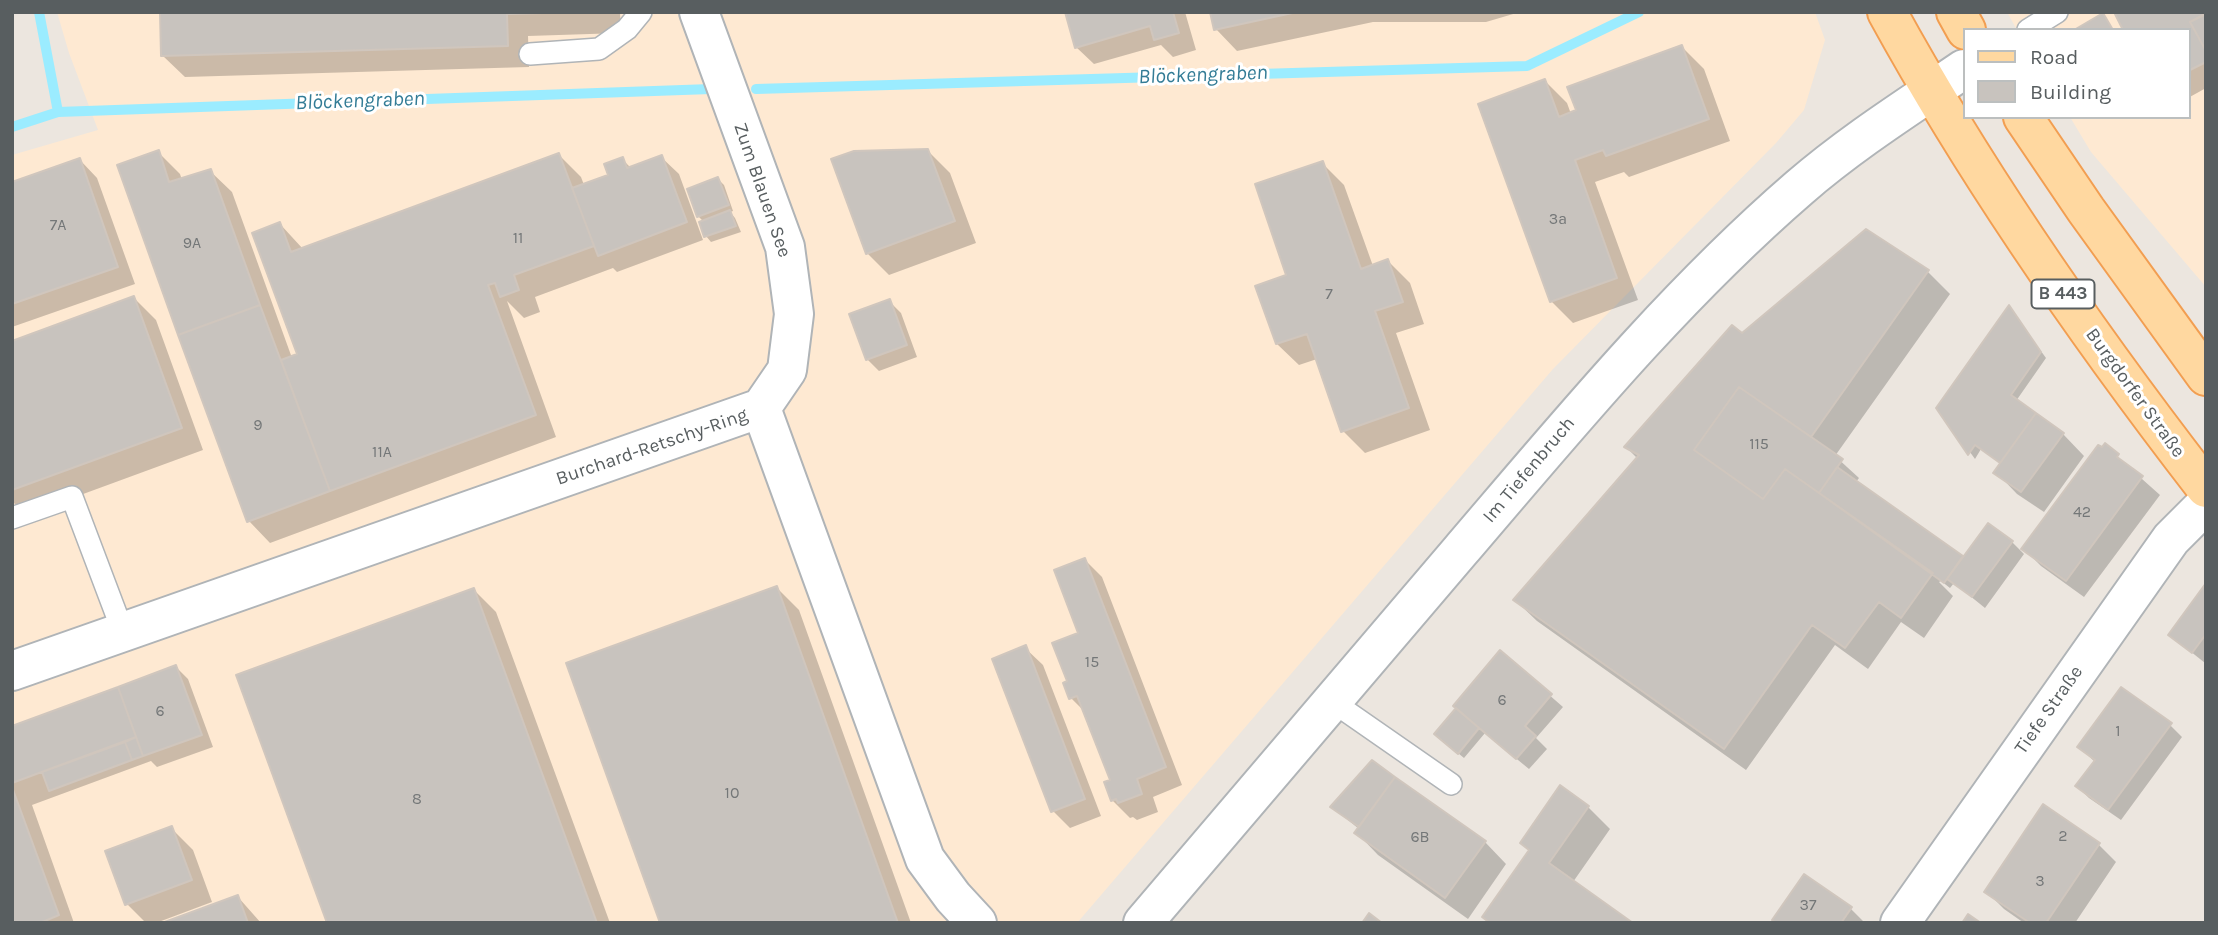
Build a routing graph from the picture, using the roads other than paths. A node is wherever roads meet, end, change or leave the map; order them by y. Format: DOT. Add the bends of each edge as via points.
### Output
graph roads {
  1 [pos="642,12"];
  2 [pos="699,12"];
  3 [pos="1887,12"];
  4 [pos="1956,12"];
  5 [pos="2057,12"];
  6 [pos="1965,28"];
  7 [pos="2031,28"];
  8 [pos="530,54"];
  9 [pos="1962,70"];
  10 [pos="1930,92"];
  11 [pos="2024,119"];
  12 [pos="2206,376"];
  13 [pos="761,408"];
  14 [pos="2206,488"];
  15 [pos="2206,504"];
  16 [pos="12,518"];
  17 [pos="123,632"];
  18 [pos="12,671"];
  19 [pos="1333,702"];
  20 [pos="1451,784"];
  21 [pos="977,923"];
  22 [pos="1143,923"];
  23 [pos="1900,923"];
  1 -- 8 [label="lane" via="599,49"];
  2 -- 13 [label="street, Zum Blauen See" via="785,247 794,314 787,370"];
  3 -- 10 [label="main road, Burgdorfer Straße / B 443"];
  4 -- 6 [label="main road"];
  5 -- 7 [label="lane"];
  9 -- 10 [label="street, Im Tiefenbruch"];
  10 -- 14 [label="main road, Burgdorfer Straße / B 443" via="2036,255 2141,405"];
  10 -- 19 [label="street, Im Tiefenbruch" via="1801,186 1680,302 1576,415"];
  11 -- 12 [label="main road"];
  13 -- 17 [label="street, Burchard-Retschy-Ring"];
  13 -- 21 [label="street, Burchard-Retschy-Ring" via="925,859"];
  15 -- 23 [label="street, Tiefe Straße" via="2171,539"];
  16 -- 17 [label="lane" via="72,497"];
  17 -- 18 [label="street, Burchard-Retschy-Ring"];
  19 -- 20 [label="lane"];
  19 -- 22 [label="street, Im Tiefenbruch"];
}
